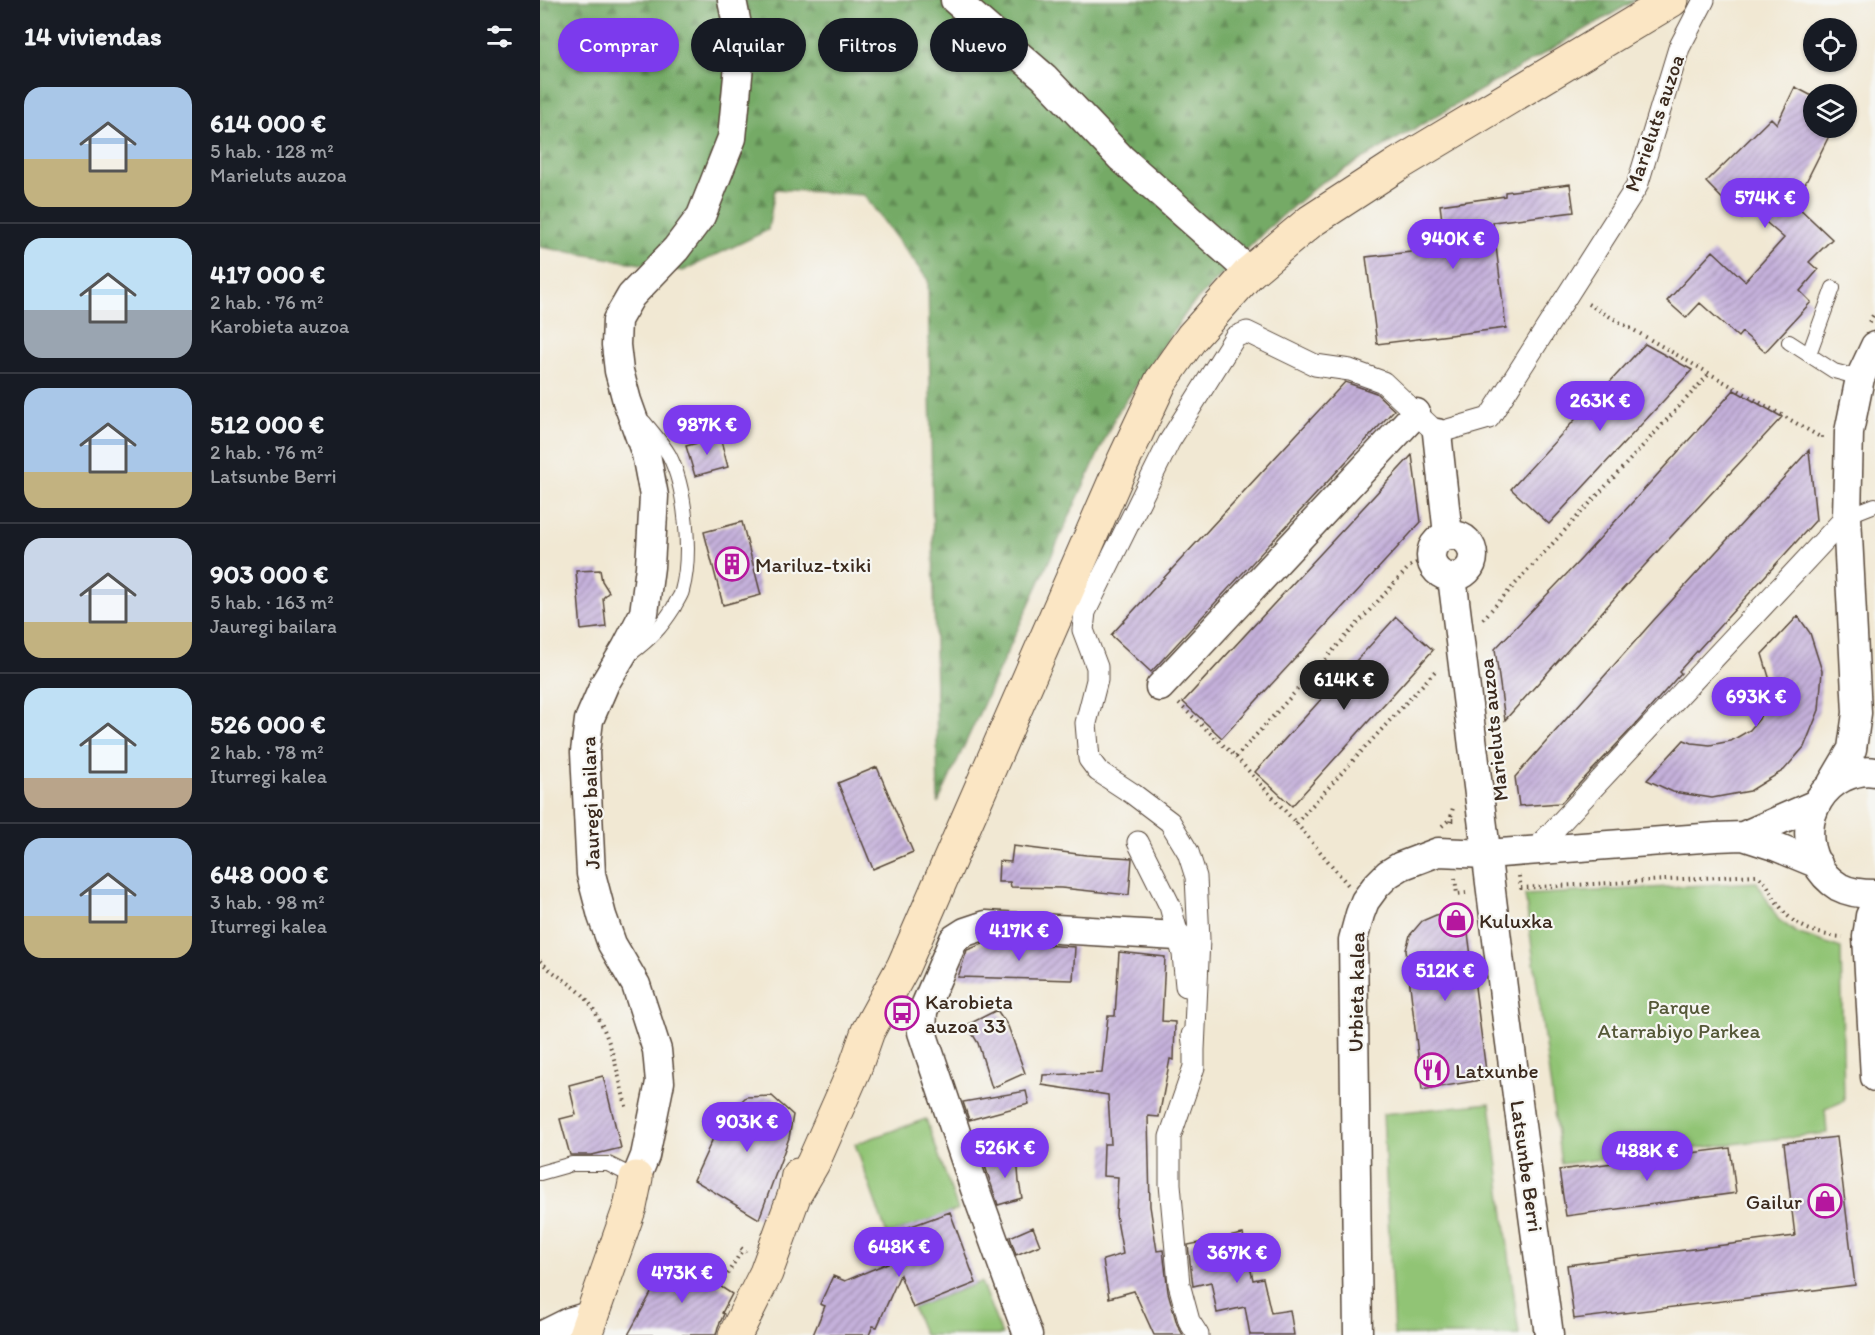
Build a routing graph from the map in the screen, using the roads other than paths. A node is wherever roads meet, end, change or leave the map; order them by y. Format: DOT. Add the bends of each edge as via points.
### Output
graph roads {
  1 [pos="732,0"];
  2 [pos="955,0"];
  3 [pos="1691,4"];
  4 [pos="1250,272"];
  5 [pos="1833,288"];
  6 [pos="1790,342"];
  7 [pos="1875,346"];
  8 [pos="1809,354"];
  9 [pos="1860,378"];
  10 [pos="1416,413"];
  11 [pos="1437,434"];
  12 [pos="1875,505"];
  13 [pos="1847,516"];
  14 [pos="1439,545"];
  15 [pos="1452,577"];
  16 [pos="1160,687"];
  17 [pos="1875,772"];
  18 [pos="1824,794"];
  19 [pos="1743,836"];
  20 [pos="1138,842"];
  21 [pos="1535,850"];
  22 [pos="1488,854"];
  23 [pos="1818,864"];
  24 [pos="1875,894"];
  25 [pos="1875,905"];
  26 [pos="1177,936"];
  27 [pos="1194,1050"];
  28 [pos="1875,1077"];
  29 [pos="540,1173"];
  30 [pos="636,1178"];
  31 [pos="588,1325"];
  32 [pos="543,1335"];
  33 [pos="735,1335"];
  34 [pos="1028,1335"];
  35 [pos="1198,1335"];
  36 [pos="1358,1335"];
  37 [pos="1549,1335"];
  1 -- 30 [label="street, Jauregi bailara" via="741,45 732,138 701,216 631,296 617,320 619,371 646,454 654,496 650,567 644,613 589,720 585,752 591,874 612,944 636,985 657,1050 660,1082 645,1156"];
  2 -- 4 [label="street" via="1044,77 1121,158"];
  3 -- 4 [label="main road" via="1397,165 1311,221"];
  3 -- 11 [label="street, Marieluts auzoa" via="1637,186 1489,418"];
  4 -- 33 [label="main road" via="1192,337 1161,381 903,967 868,1031 813,1163 794,1196 766,1273"];
  5 -- 8 [label="lane"];
  6 -- 8 [label="lane"];
  7 -- 9 [label="street"];
  8 -- 9 [label="lane" via="1834,371"];
  9 -- 13 [label="street" via="1849,432"];
  10 -- 11 [label="street"];
  10 -- 16 [label="street"];
  10 -- 27 [label="street" via="1383,382 1350,370 1315,365 1247,332 1235,337 1169,442 1085,612 1083,630 1097,667 1086,723 1089,759 1098,771 1170,822 1188,852 1196,877 1199,939"];
  11 -- 14 [label="street"];
  12 -- 13 [label="lane"];
  13 -- 18 [label="street" via="1857,713 1852,749"];
  13 -- 21 [label="street"];
  14 -- 15 [label="street" via="1432,562 1439,573"];
  14 -- 15 [label="street" via="1460,537 1470,545 1472,563 1464,573"];
  15 -- 22 [label="street, Marieluts auzoa"];
  17 -- 18 [label="street, Urbieta kalea" via="1850,774"];
  18 -- 19 [label="street, Urbieta kalea"];
  18 -- 23 [label="street" via="1811,816 1808,835"];
  19 -- 21 [label="street, Urbieta kalea"];
  19 -- 23 [label="street, Urbieta kalea"];
  20 -- 26 [label="street" via="1170,906"];
  21 -- 22 [label="street, Urbieta kalea"];
  22 -- 36 [label="street, Urbieta kalea" via="1438,852 1401,866 1376,886 1365,901 1356,927 1353,940"];
  22 -- 37 [label="street, Latsunbe Berri"];
  23 -- 24 [label="street" via="1840,887"];
  25 -- 28 [label="street" via="1867,938"];
  26 -- 27 [label="street" via="1183,954"];
  26 -- 34 [label="street" via="986,925 954,939 931,989 923,1011 922,1032"];
  27 -- 35 [label="street" via="1194,1067 1170,1137 1170,1184 1179,1284 1189,1321"];
  29 -- 30 [label="lane" via="572,1164 608,1164"];
  30 -- 31 [label="main road" via="630,1207"];
  31 -- 32 [label="street" via="569,1322"];
}
